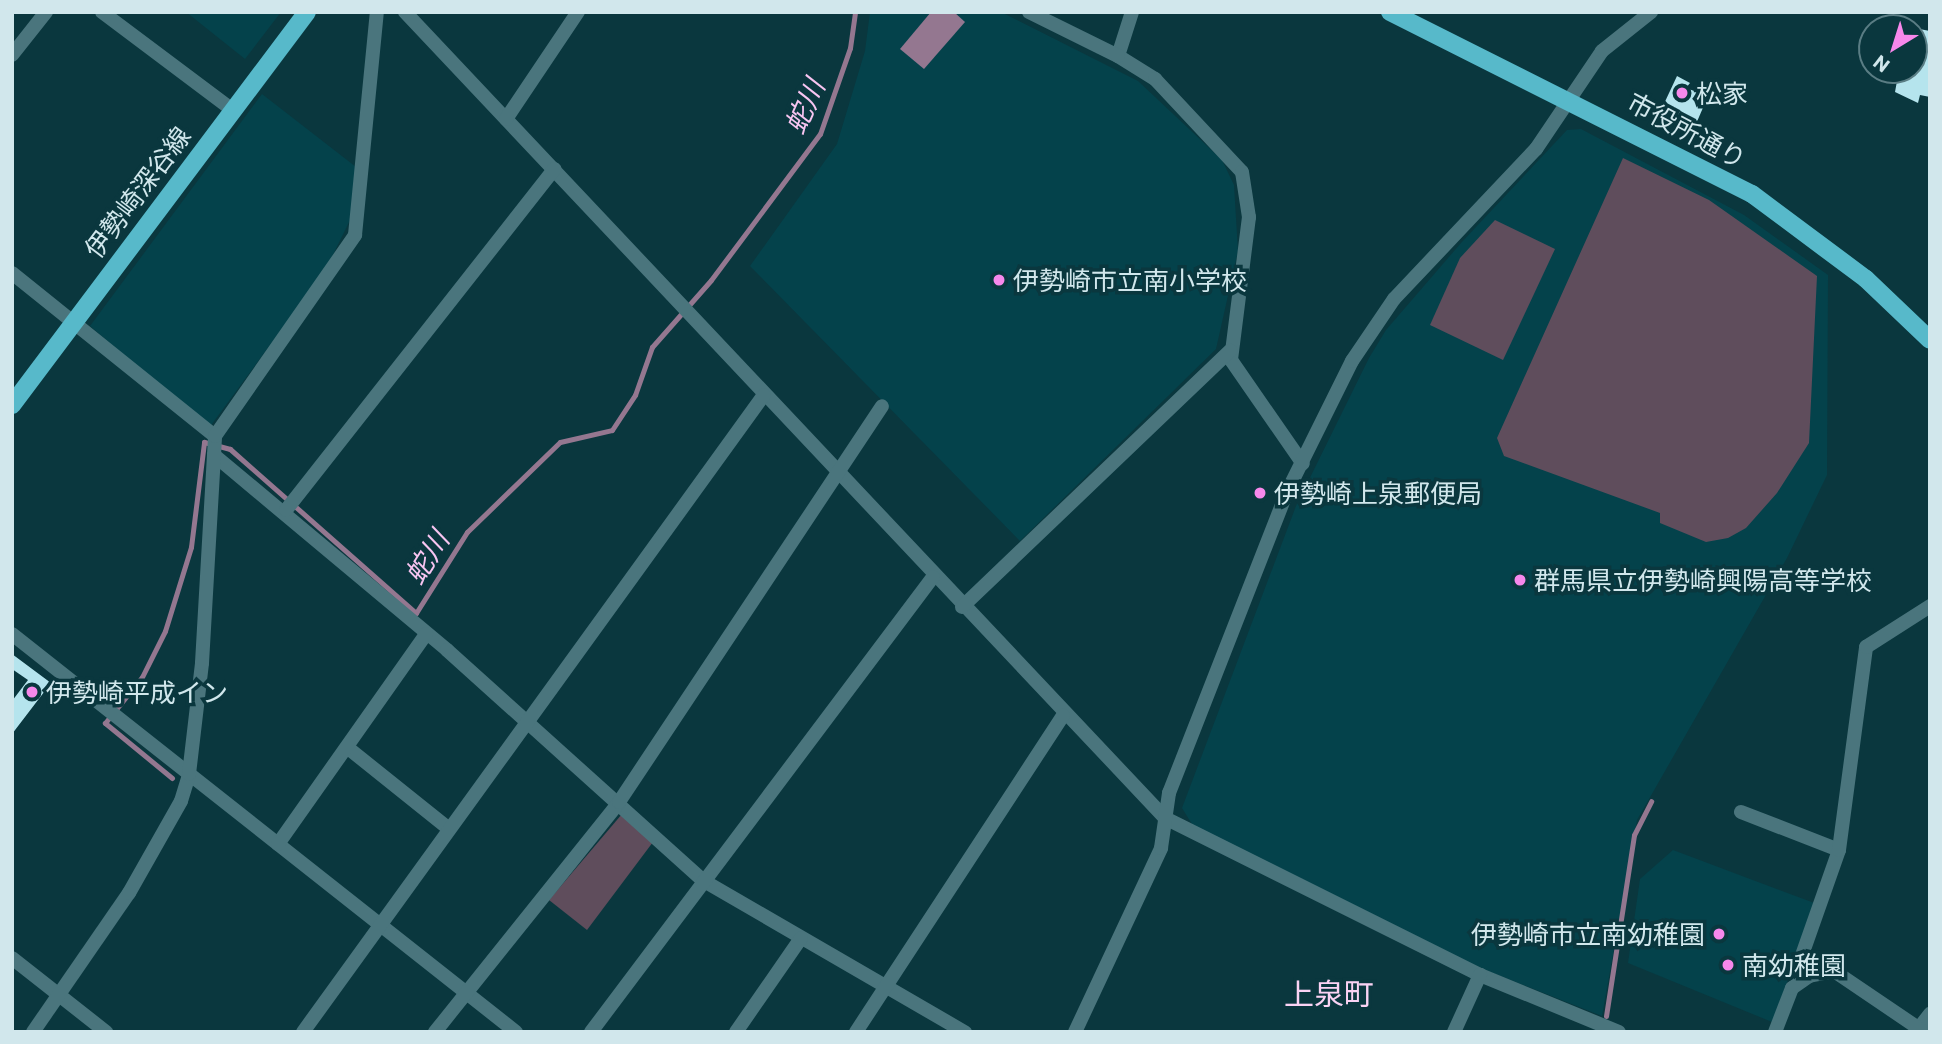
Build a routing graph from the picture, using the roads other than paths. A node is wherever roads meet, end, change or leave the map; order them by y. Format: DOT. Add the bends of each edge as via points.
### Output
graph roads {
  1 [pos="46,12"];
  2 [pos="102,12"];
  3 [pos="307,12"];
  4 [pos="377,12"];
  5 [pos="405,12"];
  6 [pos="578,12"];
  7 [pos="1029,12"];
  8 [pos="1132,12"];
  9 [pos="1390,12"];
  10 [pos="1651,12"];
  11 [pos="12,55"];
  12 [pos="1118,55"];
  13 [pos="1570,98"];
  14 [pos="231,109"];
  15 [pos="506,119"];
  16 [pos="554,169"];
  17 [pos="12,273"];
  18 [pos="75,320"];
  19 [pos="1930,340"];
  20 [pos="1230,351"];
  21 [pos="764,395"];
  22 [pos="14,401"];
  23 [pos="882,406"];
  24 [pos="215,436"];
  25 [pos="214,455"];
  26 [pos="1303,464"];
  27 [pos="838,473"];
  28 [pos="286,510"];
  29 [pos="933,577"];
  30 [pos="1930,606"];
  31 [pos="962,607"];
  32 [pos="12,634"];
  33 [pos="426,634"];
  34 [pos="1063,716"];
  35 [pos="526,720"];
  36 [pos="348,748"];
  37 [pos="189,774"];
  38 [pos="619,802"];
  39 [pos="1741,812"];
  40 [pos="1165,818"];
  41 [pos="448,828"];
  42 [pos="278,844"];
  43 [pos="1839,850"];
  44 [pos="704,881"];
  45 [pos="379,924"];
  46 [pos="801,938"];
  47 [pos="12,958"];
  48 [pos="1480,975"];
  49 [pos="1809,976"];
  50 [pos="885,988"];
  51 [pos="466,992"];
  52 [pos="59,994"];
  53 [pos="1930,1014"];
  54 [pos="1922,1030"];
  55 [pos="33,1032"];
  56 [pos="106,1032"];
  57 [pos="303,1032"];
  58 [pos="435,1032"];
  59 [pos="516,1032"];
  60 [pos="591,1032"];
  61 [pos="736,1032"];
  62 [pos="856,1032"];
  63 [pos="965,1032"];
  64 [pos="1075,1032"];
  65 [pos="1454,1032"];
  66 [pos="1619,1032"];
  67 [pos="1775,1032"];
  1 -- 11 [label="street"];
  2 -- 14 [label="street"];
  3 -- 14 [label="main road, 伊勢崎深谷線"];
  4 -- 24 [label="street" via="355,235"];
  5 -- 15 [label="street"];
  6 -- 15 [label="street"];
  7 -- 12 [label="street"];
  8 -- 12 [label="street"];
  9 -- 13 [label="main road, 市役所通り"];
  10 -- 13 [label="street" via="1602,51"];
  12 -- 20 [label="street" via="1155,79 1242,172 1249,217"];
  13 -- 19 [label="main road, 市役所通り" via="1722,176 1791,220 1866,279"];
  13 -- 26 [label="street" via="1536,149 1450,235 1380,318"];
  14 -- 18 [label="main road, 伊勢崎深谷線"];
  15 -- 16 [label="street"];
  16 -- 21 [label="street"];
  16 -- 28 [label="street"];
  17 -- 18 [label="street"];
  18 -- 22 [label="main road, 伊勢崎深谷線"];
  18 -- 24 [label="street"];
  20 -- 26 [label="street" via="1236,371"];
  20 -- 31 [label="street"];
  21 -- 27 [label="street"];
  21 -- 35 [label="street"];
  23 -- 27 [label="street"];
  24 -- 25 [label="street"];
  25 -- 28 [label="street"];
  25 -- 37 [label="street" via="202,663"];
  26 -- 40 [label="street" via="1174,780"];
  27 -- 29 [label="street"];
  27 -- 38 [label="street"];
  28 -- 33 [label="street"];
  29 -- 31 [label="street"];
  29 -- 44 [label="street"];
  30 -- 43 [label="street" via="1866,647"];
  31 -- 34 [label="street"];
  32 -- 37 [label="street"];
  33 -- 35 [label="street"];
  33 -- 36 [label="street"];
  34 -- 40 [label="street"];
  34 -- 50 [label="street"];
  35 -- 38 [label="street"];
  35 -- 41 [label="street"];
  36 -- 41 [label="street"];
  36 -- 42 [label="street"];
  37 -- 42 [label="street"];
  37 -- 52 [label="street" via="168,832"];
  38 -- 44 [label="street"];
  38 -- 51 [label="street"];
  39 -- 43 [label="street"];
  40 -- 48 [label="street"];
  40 -- 64 [label="street" via="1161,848"];
  41 -- 45 [label="street"];
  42 -- 45 [label="street"];
  43 -- 49 [label="street" via="1801,958"];
  44 -- 46 [label="street"];
  44 -- 60 [label="street"];
  45 -- 51 [label="street"];
  45 -- 57 [label="street"];
  46 -- 50 [label="street"];
  46 -- 61 [label="street"];
  47 -- 52 [label="street"];
  48 -- 65 [label="street"];
  48 -- 66 [label="street"];
  49 -- 54 [label="street" via="1844,975"];
  49 -- 67 [label="street" via="1792,988"];
  50 -- 62 [label="street"];
  50 -- 63 [label="street"];
  51 -- 58 [label="street"];
  51 -- 59 [label="street"];
  52 -- 55 [label="street"];
  52 -- 56 [label="street"];
  53 -- 54 [label="street"];
}
